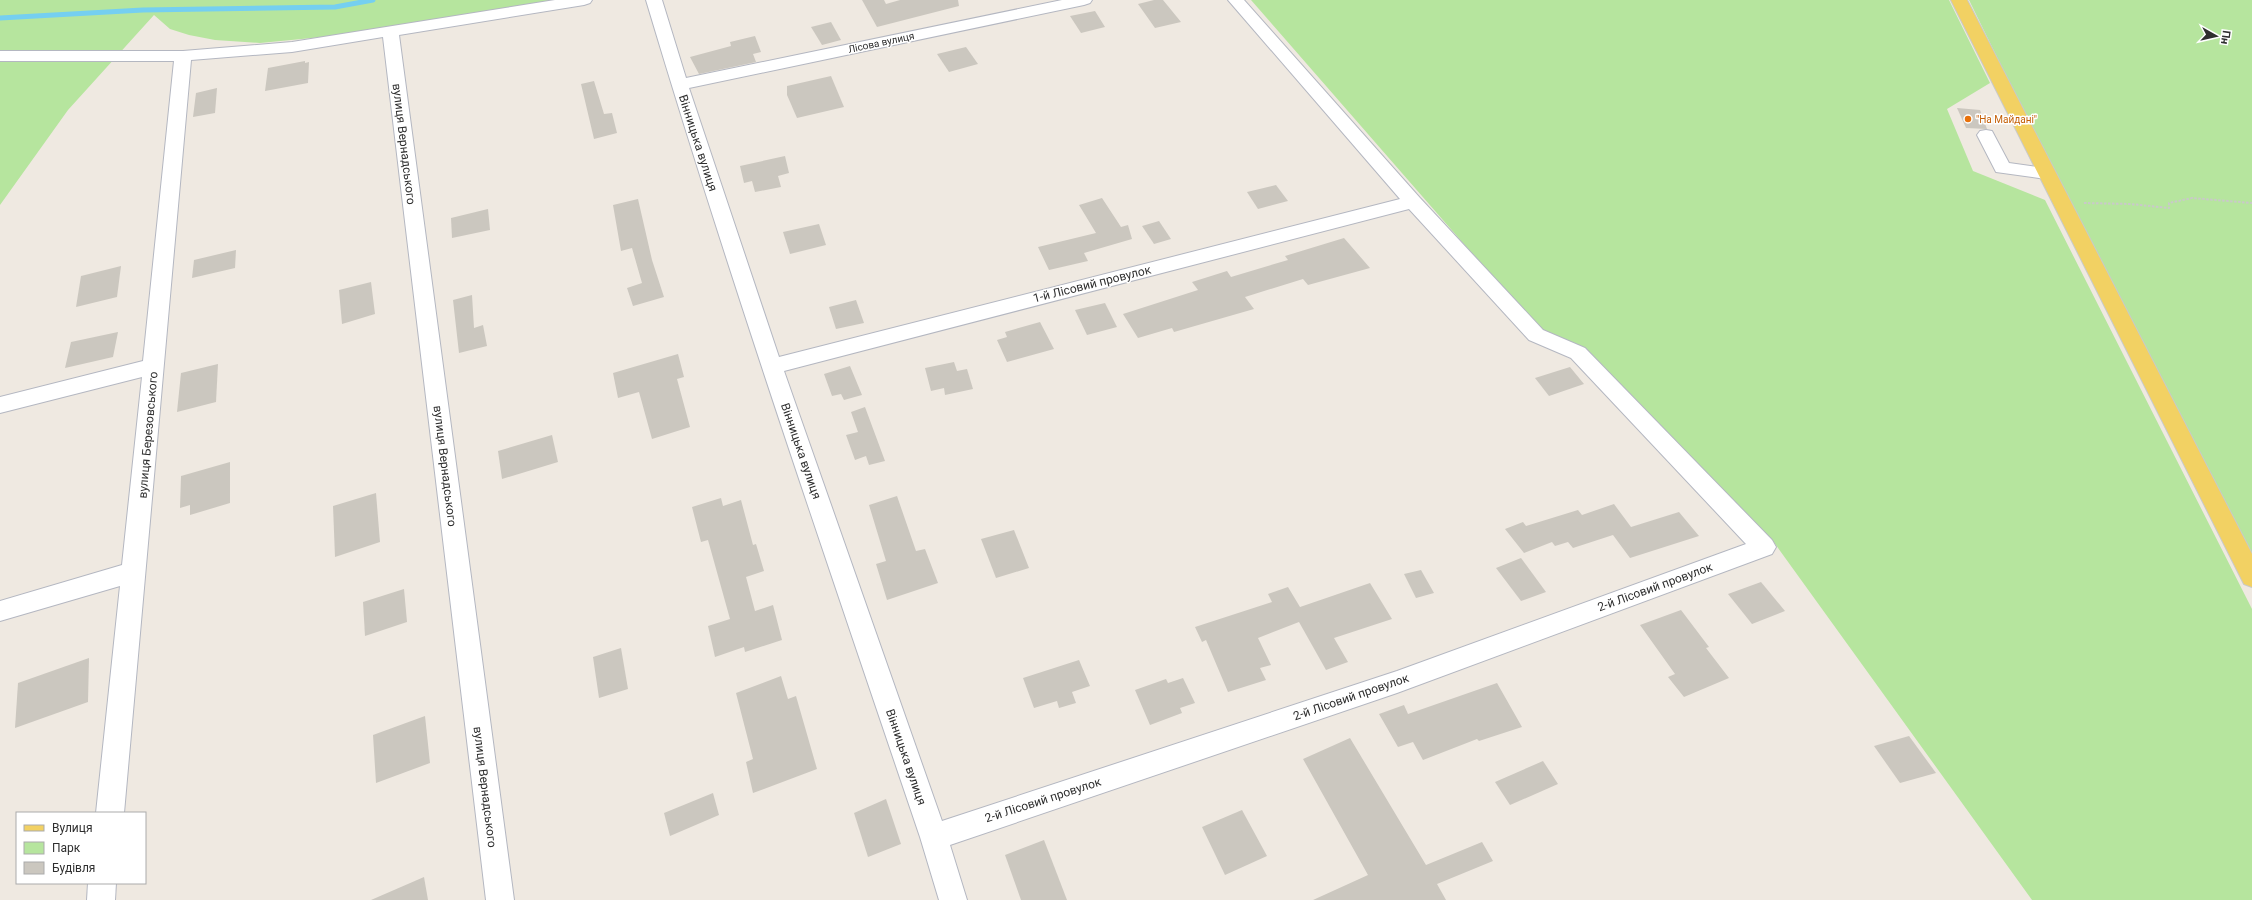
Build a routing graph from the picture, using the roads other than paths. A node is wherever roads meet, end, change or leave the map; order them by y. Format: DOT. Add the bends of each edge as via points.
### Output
graph roads {
  1 [pos="584,0"];
  2 [pos="654,0"];
  3 [pos="1084,0"];
  4 [pos="1236,0"];
  5 [pos="1958,0"];
  6 [pos="390,31"];
  7 [pos="0,56"];
  8 [pos="183,56"];
  9 [pos="679,85"];
  10 [pos="1986,135"];
  11 [pos="2046,173"];
  12 [pos="1413,202"];
  13 [pos="154,366"];
  14 [pos="772,366"];
  15 [pos="0,405"];
  16 [pos="134,572"];
  17 [pos="2252,577"];
  18 [pos="0,610"];
  19 [pos="110,812"];
  20 [pos="934,837"];
  21 [pos="102,884"];
  22 [pos="101,900"];
  23 [pos="500,900"];
  24 [pos="953,900"];
  1 -- 6 [label="street"];
  2 -- 9 [label="street, Вінницька вулиця"];
  3 -- 9 [label="street, Лісова вулиця"];
  4 -- 12 [label="street"];
  5 -- 11 [label="main road"];
  6 -- 8 [label="street" via="292,47"];
  6 -- 23 [label="street, вулиця Вернадського"];
  7 -- 8 [label="street"];
  8 -- 13 [label="street, вулиця Березовського"];
  9 -- 14 [label="street, Вінницька вулиця"];
  10 -- 11 [label="street" via="2002,168"];
  11 -- 17 [label="main road"];
  12 -- 14 [label="street, 1-й Лісовий провулок"];
  12 -- 20 [label="street, 2-й Лісовий провулок" via="1536,335 1578,353 1764,547 1396,682"];
  13 -- 15 [label="street"];
  13 -- 16 [label="street, вулиця Березовського"];
  14 -- 20 [label="street, Вінницька вулиця"];
  16 -- 18 [label="street"];
  16 -- 19 [label="street, вулиця Березовського"];
  20 -- 24 [label="street, Вінницька вулиця"];
  21 -- 22 [label="street"];
}
